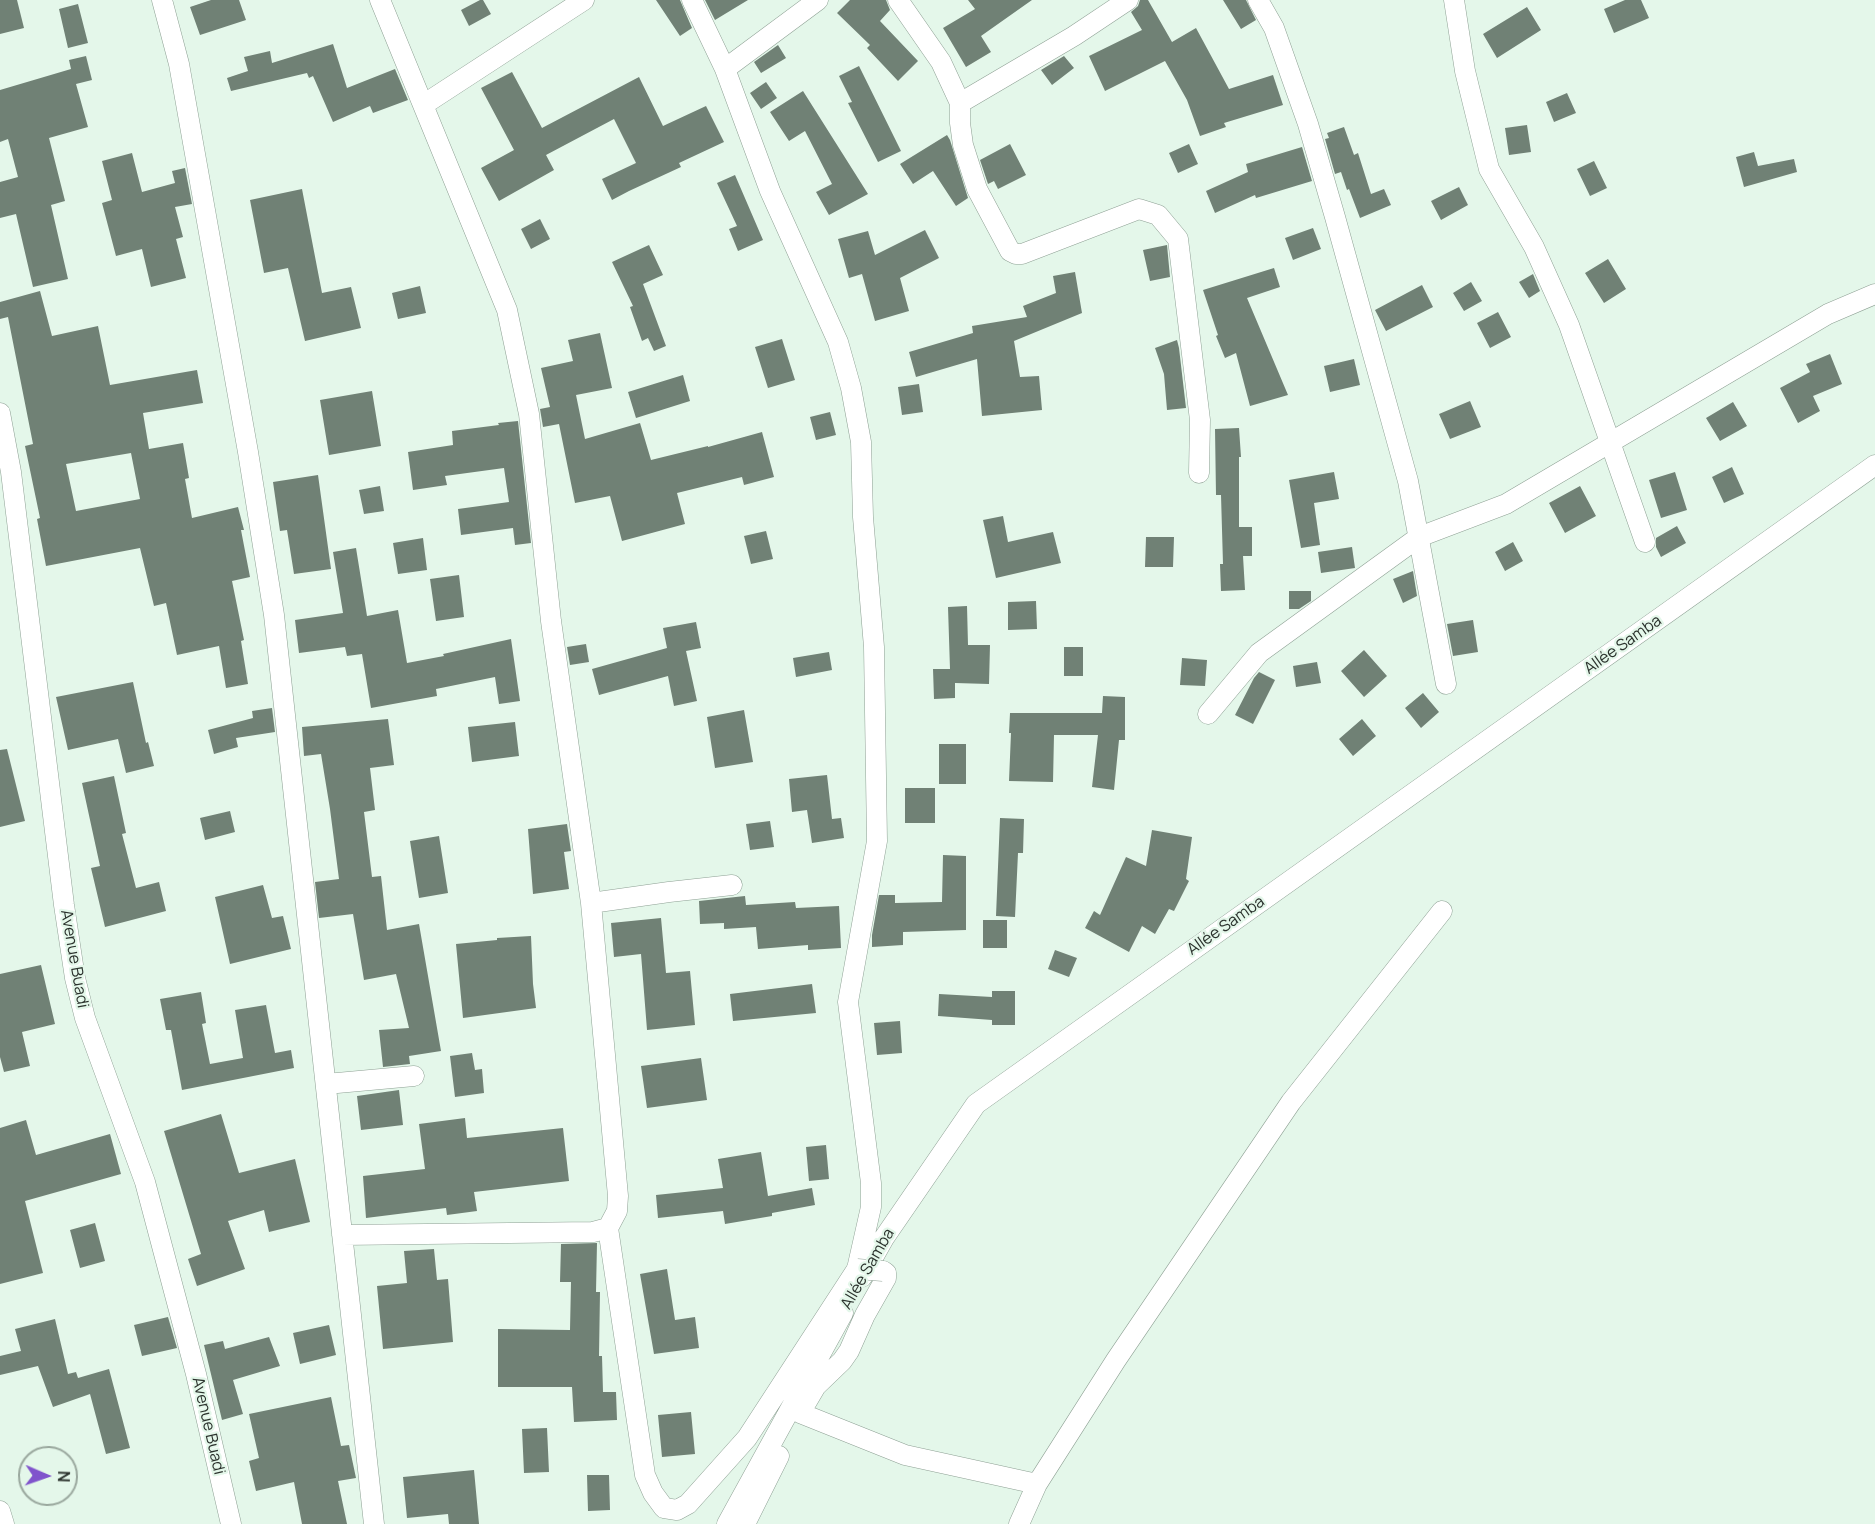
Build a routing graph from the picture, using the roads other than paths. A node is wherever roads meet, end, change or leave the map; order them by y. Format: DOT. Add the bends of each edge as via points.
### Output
graph roads {
  1 [pos="162,0"];
  2 [pos="380,0"];
  3 [pos="584,0"];
  4 [pos="692,0"];
  5 [pos="818,0"];
  6 [pos="898,0"];
  7 [pos="1128,0"];
  8 [pos="1258,0"];
  9 [pos="1454,0"];
  10 [pos="725,69"];
  11 [pos="960,103"];
  12 [pos="423,105"];
  13 [pos="1875,294"];
  14 [pos="0,413"];
  15 [pos="1610,442"];
  16 [pos="1875,465"];
  17 [pos="1199,473"];
  18 [pos="1419,537"];
  19 [pos="1645,542"];
  20 [pos="1446,684"];
  21 [pos="1208,714"];
  22 [pos="732,885"];
  23 [pos="591,903"];
  24 [pos="1442,911"];
  25 [pos="414,1076"];
  26 [pos="326,1084"];
  27 [pos="608,1228"];
  28 [pos="342,1235"];
  29 [pos="857,1269"];
  30 [pos="800,1413"];
  31 [pos="1037,1484"];
  32 [pos="0,1511"];
  33 [pos="4,1524"];
  34 [pos="231,1524"];
  35 [pos="374,1524"];
  36 [pos="727,1524"];
  37 [pos="745,1524"];
  38 [pos="1019,1524"];
  1 -- 26 [label="street" via="179,64 274,615"];
  2 -- 12 [label="street"];
  3 -- 12 [label="street"];
  4 -- 10 [label="street"];
  5 -- 10 [label="street"];
  6 -- 11 [label="street" via="941,62"];
  7 -- 11 [label="street"];
  8 -- 18 [label="street" via="1274,28 1311,134 1408,481"];
  9 -- 15 [label="street" via="1489,169 1534,247 1569,325"];
  10 -- 29 [label="street" via="770,191 838,342 861,442 873,647 876,842 848,1002 871,1183"];
  11 -- 17 [label="street" via="963,145 977,189 1010,251 1022,254 1140,209 1158,215 1178,239 1200,420"];
  12 -- 23 [label="street" via="507,310 529,414 551,621"];
  13 -- 15 [label="street" via="1828,314"];
  14 -- 34 [label="street, Avenue Buadi" via="11,472 75,978 145,1182"];
  15 -- 18 [label="street" via="1506,504"];
  15 -- 19 [label="street"];
  16 -- 36 [label="street, Allée Samba" via="976,1104 884,1238"];
  18 -- 20 [label="street"];
  18 -- 21 [label="street" via="1259,653"];
  22 -- 23 [label="street"];
  23 -- 27 [label="street" via="618,1196 617,1211"];
  24 -- 31 [label="street" via="1291,1102"];
  25 -- 26 [label="street"];
  26 -- 28 [label="street"];
  27 -- 28 [label="street" via="593,1232"];
  27 -- 29 [label="street" via="645,1474 664,1508 677,1510 688,1504 747,1438"];
  28 -- 35 [label="street"];
  29 -- 30 [label="street, bridge" via="883,1270 886,1278 849,1351 816,1386"];
  30 -- 31 [label="street" via="905,1455"];
  30 -- 37 [label="street"];
  31 -- 38 [label="street"];
  32 -- 33 [label="street"];
}
